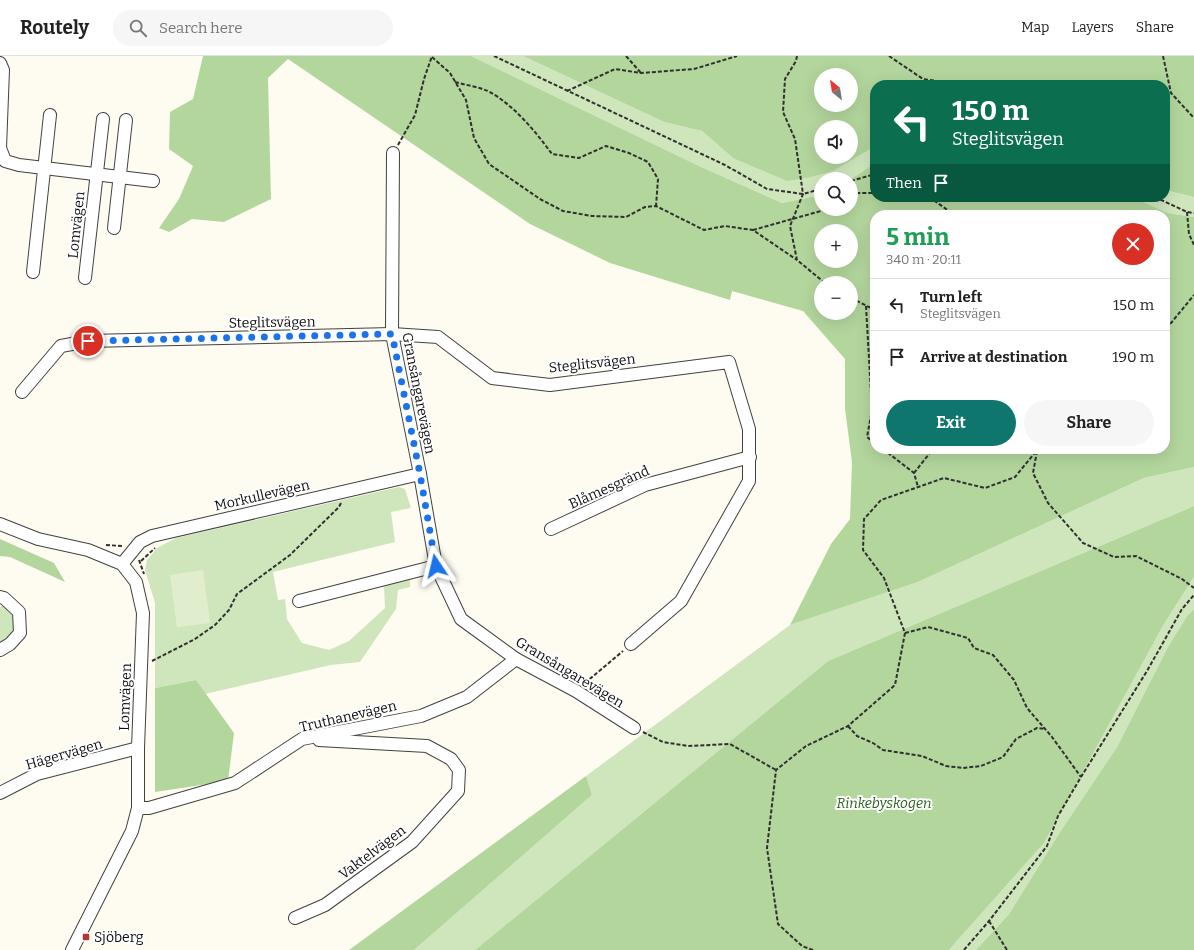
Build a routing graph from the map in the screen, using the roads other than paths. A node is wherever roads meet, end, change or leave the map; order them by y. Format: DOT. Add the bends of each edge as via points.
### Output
graph roads {
  1 [pos="0,63"];
  2 [pos="50,115"];
  3 [pos="103,119"];
  4 [pos="126,120"];
  5 [pos="393,153"];
  6 [pos="43,168"];
  7 [pos="96,174"];
  8 [pos="119,177"];
  9 [pos="154,181"];
  10 [pos="114,228"];
  11 [pos="33,272"];
  12 [pos="85,278"];
  13 [pos="392,334"];
  14 [pos="22,392"];
  15 [pos="750,456"];
  16 [pos="420,474"];
  17 [pos="0,524"];
  18 [pos="551,529"];
  19 [pos="122,564"];
  20 [pos="436,566"];
  21 [pos="0,597"];
  22 [pos="299,601"];
  23 [pos="631,644"];
  24 [pos="0,650"];
  25 [pos="516,659"];
  26 [pos="634,728"];
  27 [pos="302,739"];
  28 [pos="138,748"];
  29 [pos="0,793"];
  30 [pos="138,808"];
  31 [pos="295,918"];
  32 [pos="72,950"];
  1 -- 6 [label="street, Lomvägen" via="3,70 0,148 2,157 10,163"];
  2 -- 6 [label="street"];
  3 -- 7 [label="street, Lomvägen"];
  4 -- 8 [label="street"];
  5 -- 13 [label="street, Gransångarevägen"];
  6 -- 7 [label="street, Lomvägen"];
  6 -- 11 [label="street"];
  7 -- 8 [label="street, Lomvägen"];
  7 -- 12 [label="street, Lomvägen"];
  8 -- 9 [label="street, Lomvägen"];
  8 -- 10 [label="street"];
  13 -- 14 [label="street, Steglitsvägen" via="88,341 62,346"];
  13 -- 15 [label="street, Steglitsvägen" via="438,337 492,378 550,385 729,362 749,429"];
  13 -- 16 [label="street, Gransångarevägen"];
  15 -- 18 [label="street, Blåmesgränd" via="645,485"];
  15 -- 23 [label="street, Steglitsvägen" via="750,481 681,601"];
  16 -- 19 [label="street, Morkullevägen" via="152,536 140,542"];
  16 -- 20 [label="street, Gransångarevägen"];
  17 -- 19 [label="street, Lomvägen" via="38,538 88,550"];
  19 -- 28 [label="street, Lomvägen" via="136,582 143,613"];
  20 -- 22 [label="street"];
  20 -- 25 [label="street, Gransångarevägen" via="461,619"];
  21 -- 24 [label="street" via="19,612 20,633"];
  25 -- 26 [label="street, Gransångarevägen" via="576,691"];
  25 -- 27 [label="street, Truthanevägen" via="467,697 421,716"];
  27 -- 30 [label="street, Truthanevägen" via="235,783 149,808"];
  27 -- 31 [label="street, Vaktelvägen" via="427,746 451,759 459,770 458,791 412,842 325,905"];
  28 -- 29 [label="street, Hägervägen" via="37,774"];
  28 -- 30 [label="street, Lomvägen"];
  30 -- 32 [label="street, Lomvägen" via="132,831"];
}
